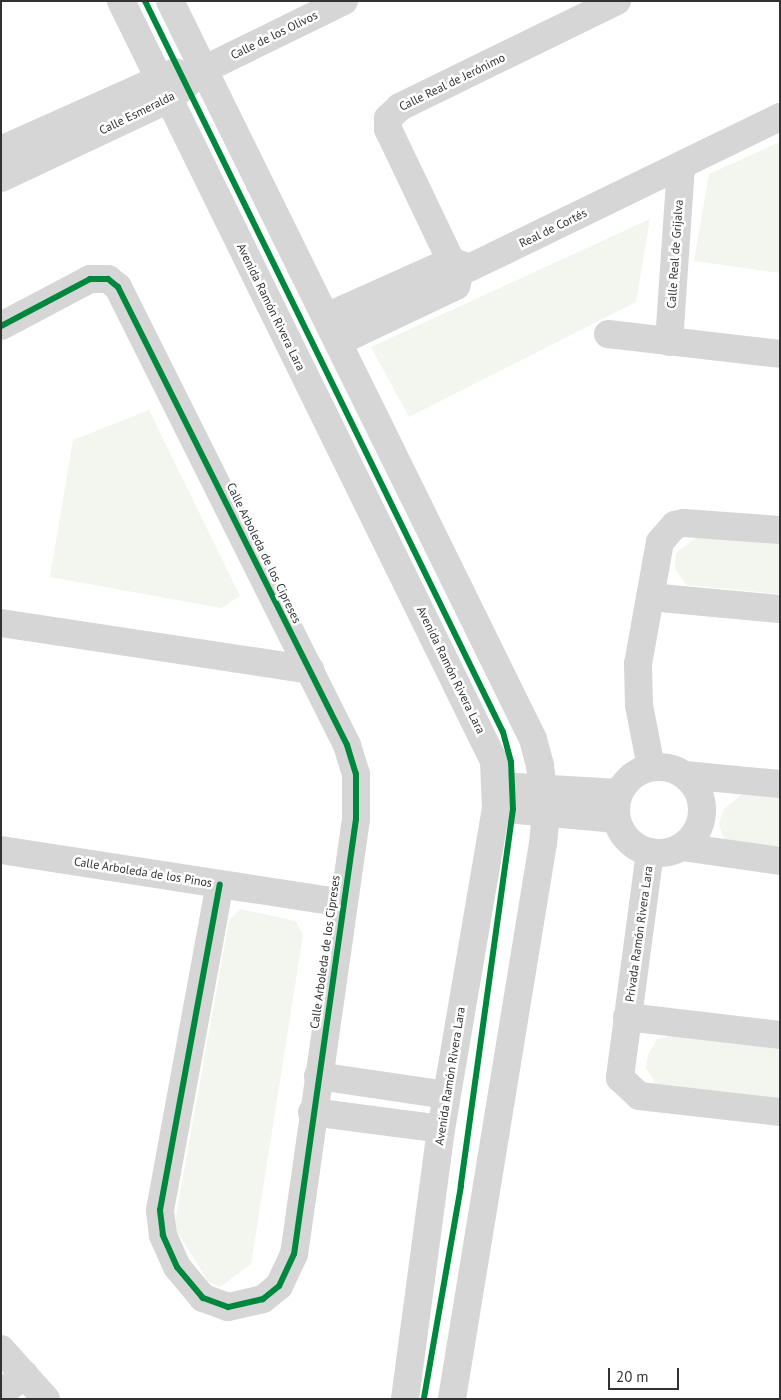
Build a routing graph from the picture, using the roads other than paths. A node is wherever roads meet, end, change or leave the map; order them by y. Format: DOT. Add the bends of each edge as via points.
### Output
graph roads {
  1 [pos="121,1"];
  2 [pos="170,1"];
  3 [pos="344,1"];
  4 [pos="617,1"];
  5 [pos="203,70"];
  6 [pos="163,88"];
  7 [pos="780,117"];
  8 [pos="1,150"];
  9 [pos="681,166"];
  10 [pos="1,178"];
  11 [pos="457,263"];
  12 [pos="326,317"];
  13 [pos="1,326"];
  14 [pos="608,334"];
  15 [pos="338,342"];
  16 [pos="669,342"];
  17 [pos="780,354"];
  18 [pos="780,530"];
  19 [pos="650,598"];
  20 [pos="780,609"];
  21 [pos="1,622"];
  22 [pos="310,670"];
  23 [pos="651,767"];
  24 [pos="685,775"];
  25 [pos="780,784"];
  26 [pos="619,793"];
  27 [pos="496,797"];
  28 [pos="545,800"];
  29 [pos="617,819"];
  30 [pos="682,847"];
  31 [pos="1,850"];
  32 [pos="650,852"];
  33 [pos="780,861"];
  34 [pos="220,884"];
  35 [pos="343,903"];
  36 [pos="627,1017"];
  37 [pos="780,1035"];
  38 [pos="318,1076"];
  39 [pos="446,1095"];
  40 [pos="312,1112"];
  41 [pos="780,1112"];
  42 [pos="441,1129"];
  43 [pos="1,1349"];
  44 [pos="25,1375"];
  45 [pos="1,1393"];
  46 [pos="46,1399"];
  47 [pos="406,1399"];
  48 [pos="452,1399"];
  1 -- 6 [label="street, Avenida Ramón Rivera Lara"];
  2 -- 5 [label="street"];
  3 -- 5 [label="street, Calle de los Olivos"];
  4 -- 11 [label="street, Calle Real de Jerónimo" via="400,106 388,118 388,130"];
  5 -- 6 [label="street, Calle Esmeralda"];
  5 -- 12 [label="street"];
  6 -- 8 [label="street, Calle Esmeralda"];
  6 -- 10 [label="street, Calle Esmeralda"];
  6 -- 27 [label="street, Avenida Ramón Rivera Lara" via="484,738"];
  7 -- 9 [label="street, Real de Cortés"];
  9 -- 11 [label="street, Real de Cortés" via="469,268"];
  9 -- 16 [label="street, Calle Real de Grijalva"];
  11 -- 12 [label="street, Real de Cortés"];
  11 -- 15 [label="street" via="456,286"];
  12 -- 15 [label="street"];
  13 -- 22 [label="street, Calle Arboleda de los Cipreses" via="90,279 108,279 118,287"];
  14 -- 16 [label="street"];
  15 -- 28 [label="street" via="533,739"];
  16 -- 17 [label="street"];
  18 -- 19 [label="street" via="675,525 660,542"];
  19 -- 20 [label="street"];
  19 -- 23 [label="street" via="638,664 639,705"];
  21 -- 22 [label="street"];
  22 -- 35 [label="street, Calle Arboleda de los Cipreses" via="347,744 356,774 356,819"];
  23 -- 24 [label="street"];
  23 -- 26 [label="street" via="632,776"];
  24 -- 25 [label="street"];
  24 -- 30 [label="street" via="699,793 702,816 695,832"];
  26 -- 28 [label="street"];
  26 -- 29 [label="street"];
  27 -- 28 [label="street"];
  27 -- 39 [label="street, Avenida Ramón Rivera Lara"];
  28 -- 29 [label="street"];
  28 -- 48 [label="street"];
  29 -- 32 [label="street" via="629,840"];
  30 -- 32 [label="street"];
  30 -- 33 [label="street"];
  31 -- 34 [label="street, Calle Arboleda de los Pinos"];
  32 -- 36 [label="street, Privada Ramón Rivera Lara"];
  34 -- 35 [label="street, Calle Arboleda de los Pinos"];
  34 -- 40 [label="street, Calle Arboleda de los Cipreses" via="160,1210 163,1235 177,1267 213,1303 247,1306 279,1286 294,1254"];
  35 -- 38 [label="street, Calle Arboleda de los Cipreses"];
  36 -- 37 [label="street, Privada Ramón Rivera Lara"];
  36 -- 41 [label="street, Privada Ramón Rivera Lara" via="620,1078 631,1091"];
  38 -- 39 [label="street"];
  38 -- 40 [label="street, Calle Arboleda de los Cipreses"];
  39 -- 42 [label="street, Avenida Ramón Rivera Lara"];
  40 -- 42 [label="street"];
  42 -- 47 [label="street, Avenida Ramón Rivera Lara"];
  43 -- 44 [label="street"];
  44 -- 45 [label="street"];
  44 -- 46 [label="street"];
}
